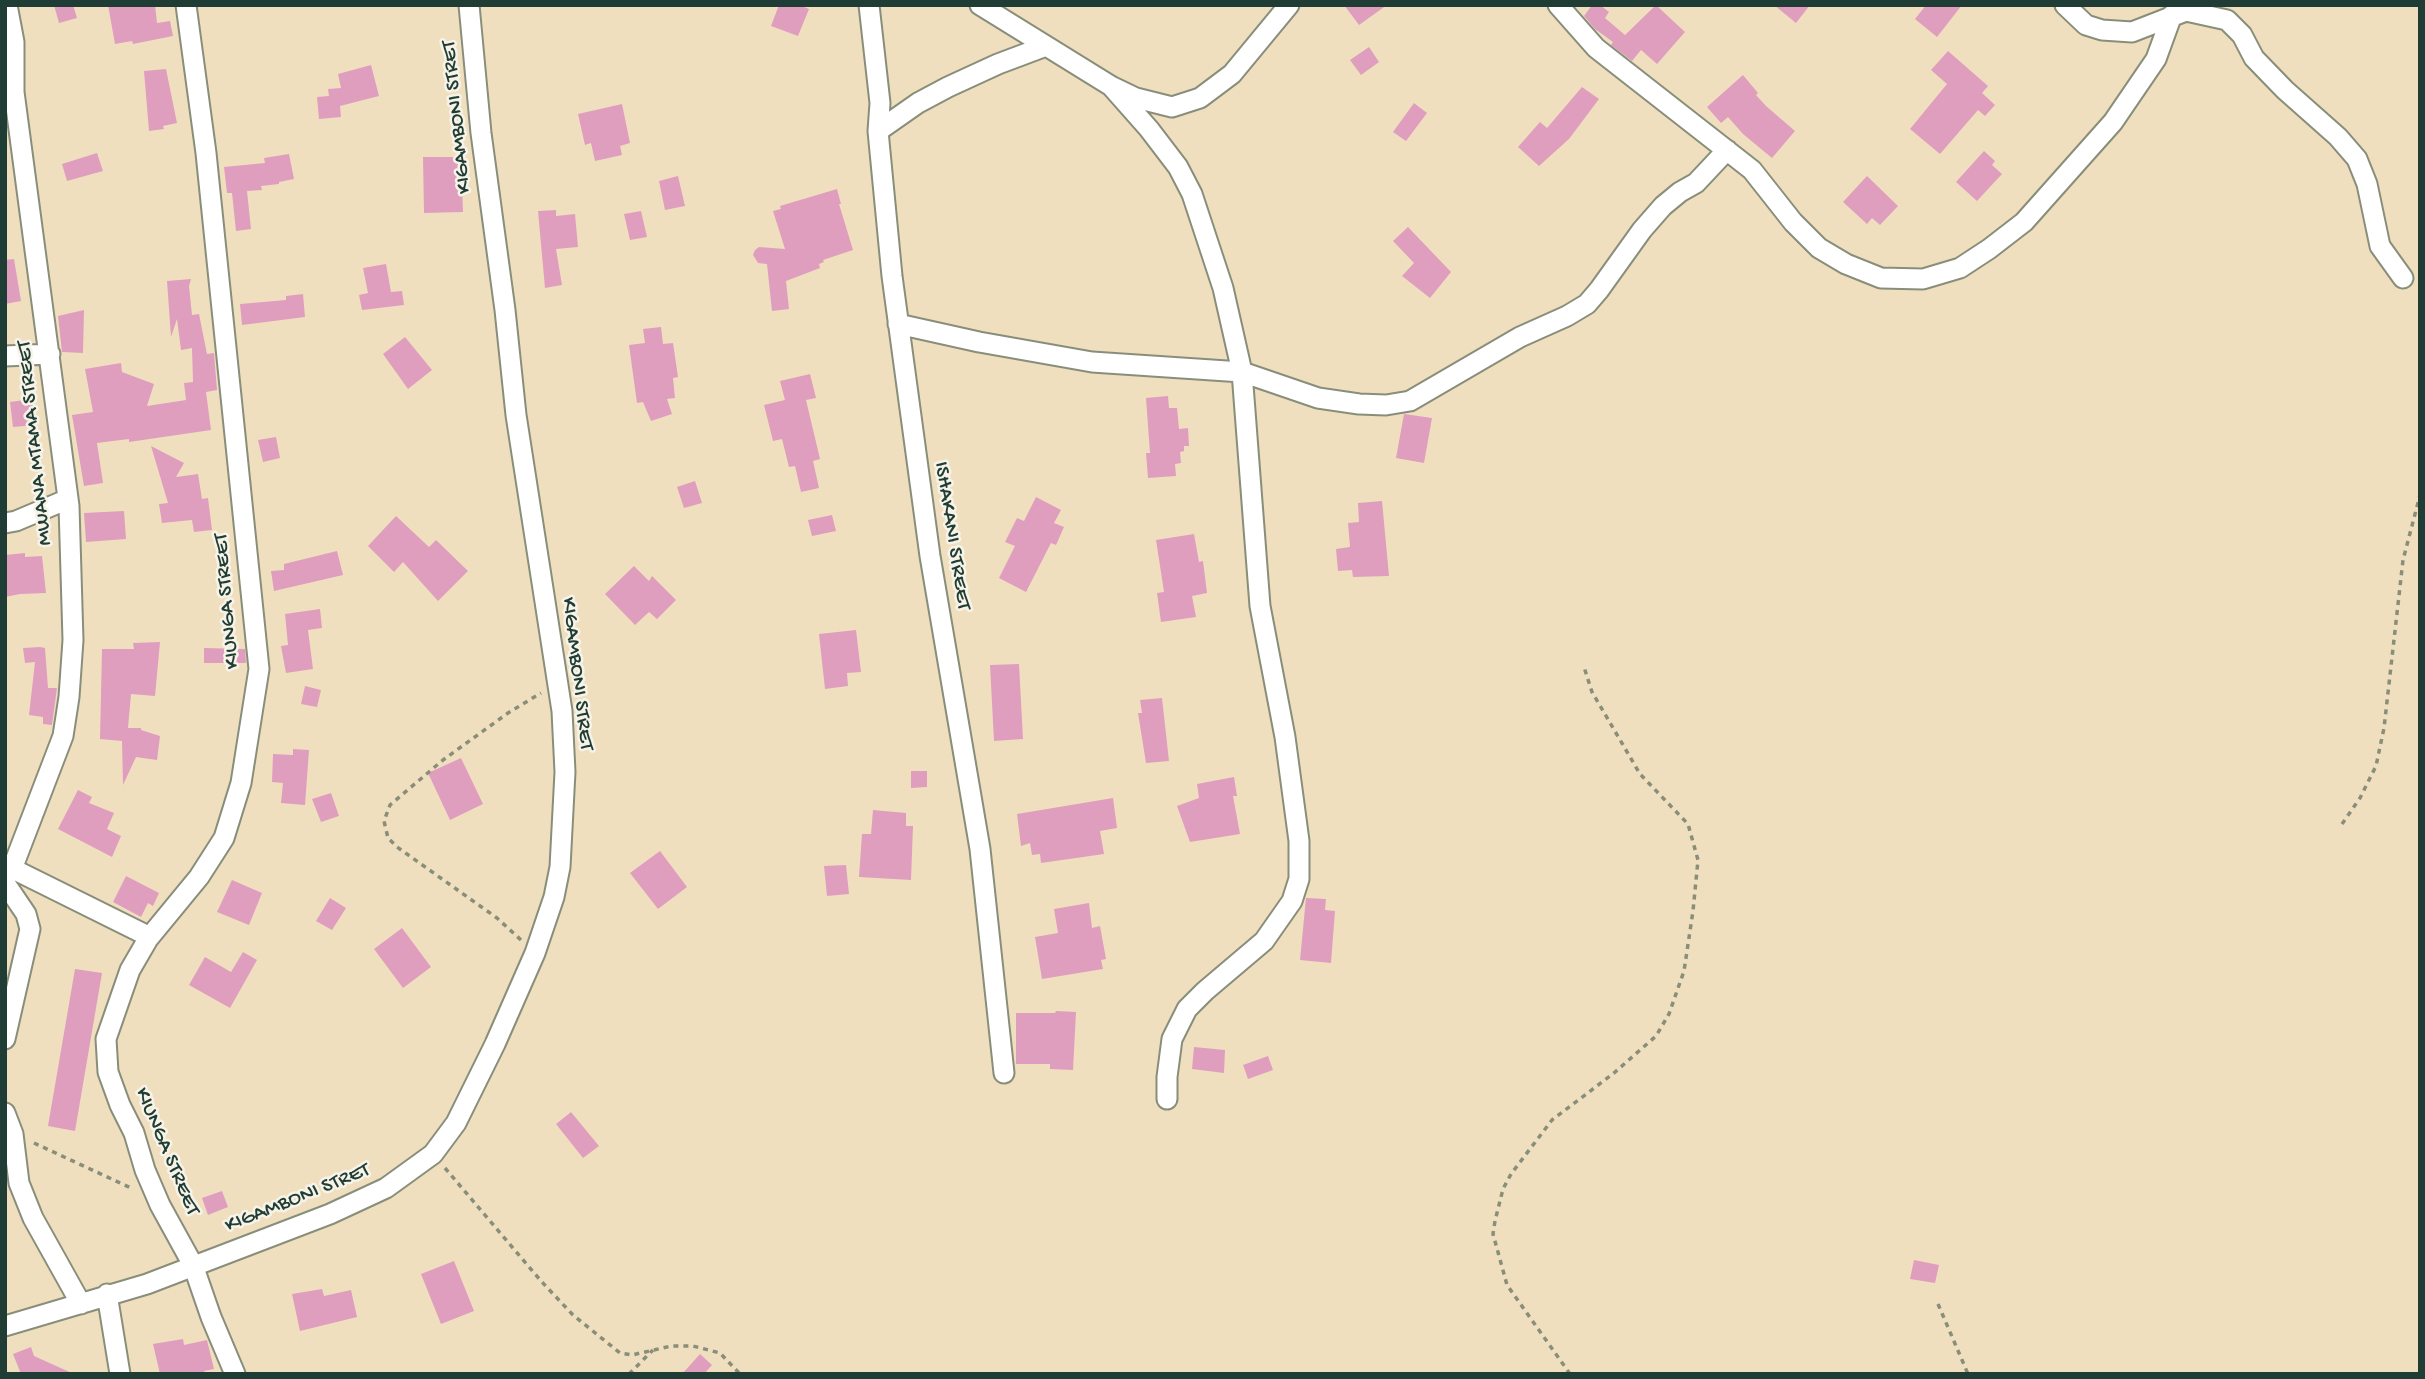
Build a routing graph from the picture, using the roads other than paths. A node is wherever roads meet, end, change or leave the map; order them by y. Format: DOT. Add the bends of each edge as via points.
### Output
graph roads {
  1 [pos="7,5"];
  2 [pos="186,5"];
  3 [pos="469,5"];
  4 [pos="869,5"];
  5 [pos="980,5"];
  6 [pos="1289,5"];
  7 [pos="1558,5"];
  8 [pos="2065,5"];
  9 [pos="2172,15"];
  10 [pos="1046,46"];
  11 [pos="1111,86"];
  12 [pos="10,92"];
  13 [pos="878,131"];
  14 [pos="1727,150"];
  15 [pos="2403,278"];
  16 [pos="898,324"];
  17 [pos="50,354"];
  18 [pos="5,356"];
  19 [pos="1242,372"];
  20 [pos="68,499"];
  21 [pos="5,523"];
  22 [pos="8,872"];
  23 [pos="142,933"];
  24 [pos="5,1039"];
  25 [pos="1004,1073"];
  26 [pos="1167,1098"];
  27 [pos="5,1113"];
  28 [pos="193,1265"];
  29 [pos="107,1294"];
  30 [pos="81,1304"];
  31 [pos="5,1326"];
  32 [pos="120,1374"];
  33 [pos="235,1374"];
  1 -- 12 [label="street, MWANA MTAMA STREET" via="14,42"];
  2 -- 28 [label="street, KIUNGA STREET" via="206,153 259,668 241,783 224,838 148,939 130,970 106,1039 108,1072 160,1205"];
  3 -- 28 [label="street, KIGAMBONI STRET" via="516,415 558,683 565,772 554,897 535,953 468,1101 433,1154 386,1188 330,1214"];
  4 -- 13 [label="street, ISHAKANI STREET" via="880,103"];
  5 -- 10 [label="street"];
  6 -- 11 [label="street" via="1232,74 1200,98 1171,107"];
  7 -- 14 [label="street" via="1596,48"];
  8 -- 9 [label="street" via="2086,25 2102,30 2132,32"];
  9 -- 14 [label="street" via="2156,59 2113,122 2024,222 1960,268 1923,279 1881,278 1846,264 1819,248 1752,170"];
  9 -- 15 [label="street" via="2186,11 2227,20 2242,35 2254,58 2338,136 2357,159 2380,246"];
  10 -- 11 [label="street"];
  10 -- 13 [label="street" via="948,87"];
  11 -- 19 [label="street" via="1178,167 1192,194 1223,288"];
  12 -- 17 [label="street, MWANA MTAMA STREET"];
  13 -- 16 [label="street, ISHAKANI STREET"];
  14 -- 19 [label="street" via="1642,230 1587,304 1410,401 1386,405 1318,398"];
  16 -- 19 [label="street" via="1091,362"];
  16 -- 25 [label="street, ISHAKANI STREET" via="930,556 979,849"];
  17 -- 18 [label="street"];
  17 -- 20 [label="street, MWANA MTAMA STREET"];
  19 -- 26 [label="street" via="1260,606 1294,796 1299,879 1292,901 1264,941 1187,1009 1172,1039"];
  20 -- 21 [label="street"];
  20 -- 22 [label="street, MWANA MTAMA STREET" via="73,640 63,736"];
  22 -- 23 [label="street"];
  22 -- 24 [label="street" via="30,929"];
  27 -- 30 [label="street" via="13,1134 19,1183 33,1218"];
  28 -- 29 [label="street, KIGAMBONI STRET"];
  28 -- 33 [label="street, KIUNGA STREET"];
  29 -- 30 [label="street, KIGAMBONI STRET"];
  29 -- 32 [label="street"];
  30 -- 31 [label="street, KIGAMBONI STRET"];
}
